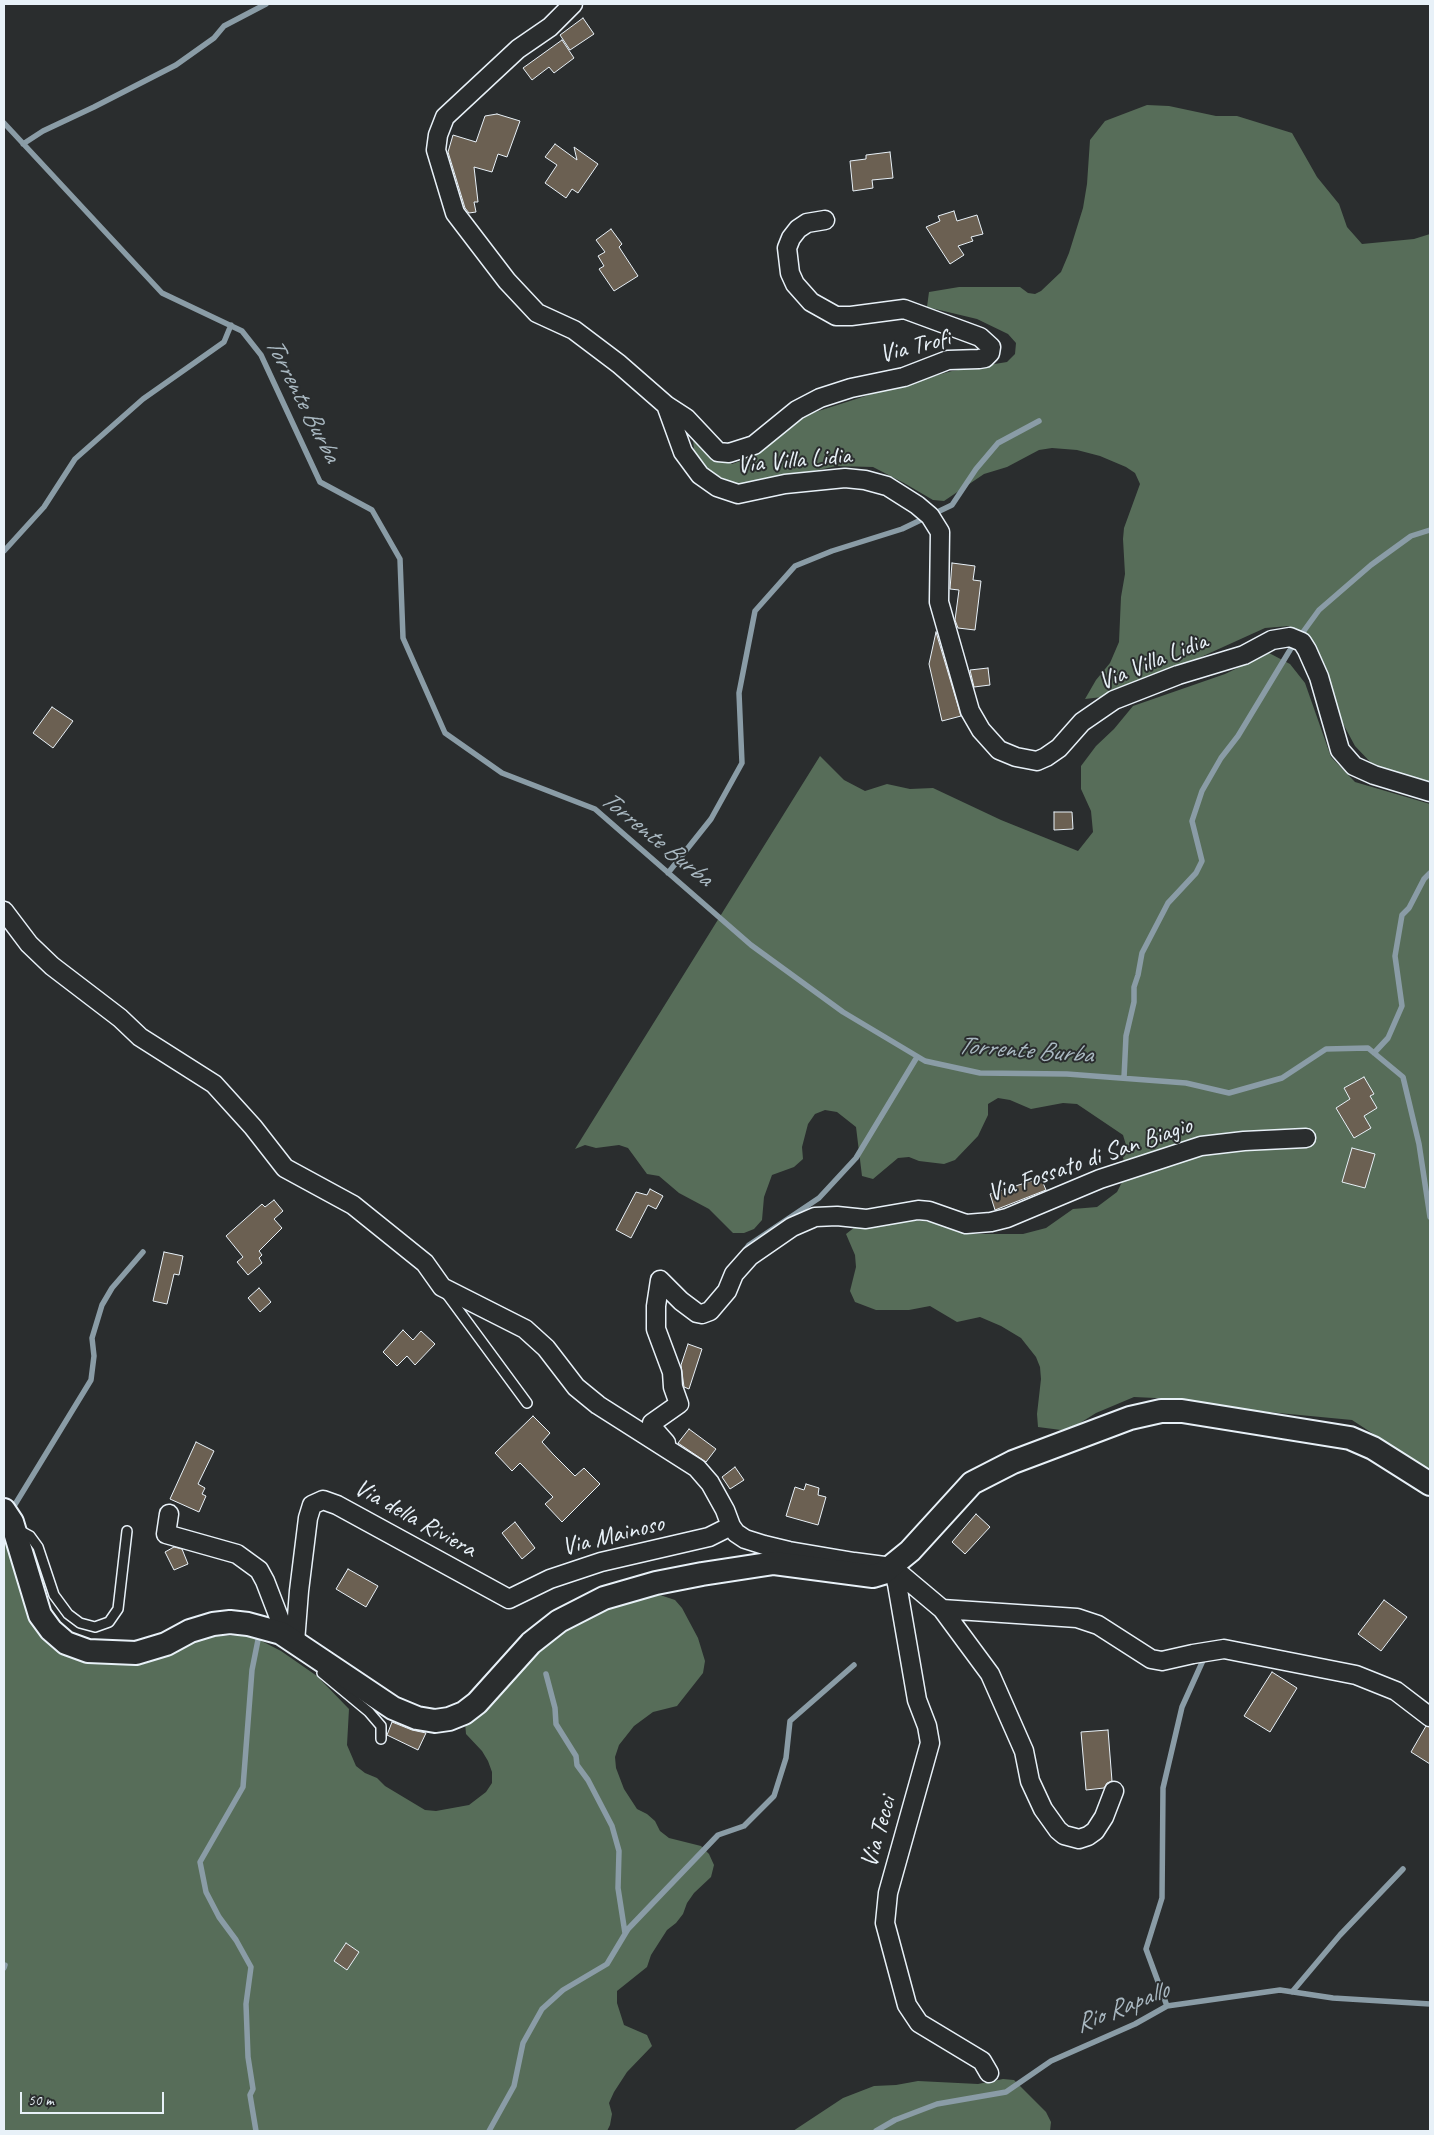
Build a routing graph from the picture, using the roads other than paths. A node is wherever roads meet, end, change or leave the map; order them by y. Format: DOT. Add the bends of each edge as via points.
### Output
graph roads {
  1 [pos="573,4"];
  2 [pos="826,220"];
  3 [pos="666,405"];
  4 [pos="1430,792"];
  5 [pos="4,911"];
  6 [pos="1306,1138"];
  7 [pos="442,1287"];
  8 [pos="527,1403"];
  9 [pos="670,1450"];
  10 [pos="1430,1484"];
  11 [pos="169,1514"];
  12 [pos="10,1520"];
  13 [pos="731,1526"];
  14 [pos="127,1531"];
  15 [pos="892,1567"];
  16 [pos="508,1599"];
  17 [pos="942,1609"];
  18 [pos="296,1642"];
  19 [pos="1430,1717"];
  20 [pos="381,1739"];
  21 [pos="1114,1791"];
  22 [pos="989,2073"];
  1 -- 3 [label="street, Via Villa Lidia" via="550,27 518,49 445,117 436,150 455,213 507,281 537,313 574,330"];
  2 -- 3 [label="street, Via Trofi" via="807,223 798,229 787,248 790,273 811,302 836,316 904,309 980,337 991,347 990,353 979,359 948,360 904,377 820,398 796,410 754,445 729,453 718,452 686,418"];
  3 -- 4 [label="street, Via Villa Lidia" via="691,465 708,482 727,492 738,494 785,484 845,478 865,480 902,494 930,516 940,532 939,602 970,711 981,730 999,750 1037,761 1059,748 1082,722 1114,700 1244,654 1272,640 1290,637 1302,642 1307,650 1319,677 1340,750 1354,766"];
  5 -- 7 [label="street" via="29,944 52,966 140,1037 214,1084 285,1168 353,1205 425,1263"];
  6 -- 9 [label="street, Via Fossato di San Biagio" via="1244,1140 1201,1146 1100,1179 991,1222 966,1224 918,1210 866,1218 815,1217 792,1227 750,1256 734,1274 727,1291 710,1311 702,1314 660,1280 656,1329 672,1372 679,1404 652,1427"];
  7 -- 8 [label="lane"];
  7 -- 9 [label="street" via="525,1328 546,1348 576,1387 598,1405"];
  9 -- 13 [label="street" via="697,1468 710,1483 726,1510"];
  10 -- 15 [label="street" via="1373,1448 1350,1438 1203,1413 1161,1411 1130,1418 1013,1462 972,1483"];
  11 -- 18 [label="street" via="166,1534 237,1554 258,1570 280,1620"];
  12 -- 14 [label="lane" via="38,1547 54,1594 68,1614 80,1623 95,1627 109,1622 118,1609"];
  12 -- 18 [label="street" via="40,1615 66,1642 88,1651 136,1653 166,1644 190,1631 230,1622"];
  13 -- 15 [label="street" via="736,1533 764,1545"];
  13 -- 16 [label="street, Via Mainoso" via="709,1537 601,1562 550,1579"];
  15 -- 17 [label="street"];
  15 -- 18 [label="street" via="873,1576 774,1563 702,1574 604,1598 559,1621 531,1643 477,1703 449,1719 416,1718 393,1708"];
  15 -- 22 [label="street, Via Tecci" via="898,1584 917,1700 930,1743 888,1893 885,1923 907,2005 919,2023 982,2061"];
  16 -- 18 [label="street, Via della Riviera" via="323,1500 312,1505 308,1518"];
  17 -- 19 [label="street" via="1078,1618 1098,1625 1151,1659 1162,1661 1224,1649 1356,1675 1396,1691"];
  17 -- 21 [label="street" via="990,1674 1024,1751 1030,1782 1058,1830 1078,1839 1095,1832"];
  18 -- 20 [label="lane" via="322,1672 369,1712 381,1726"];
}
